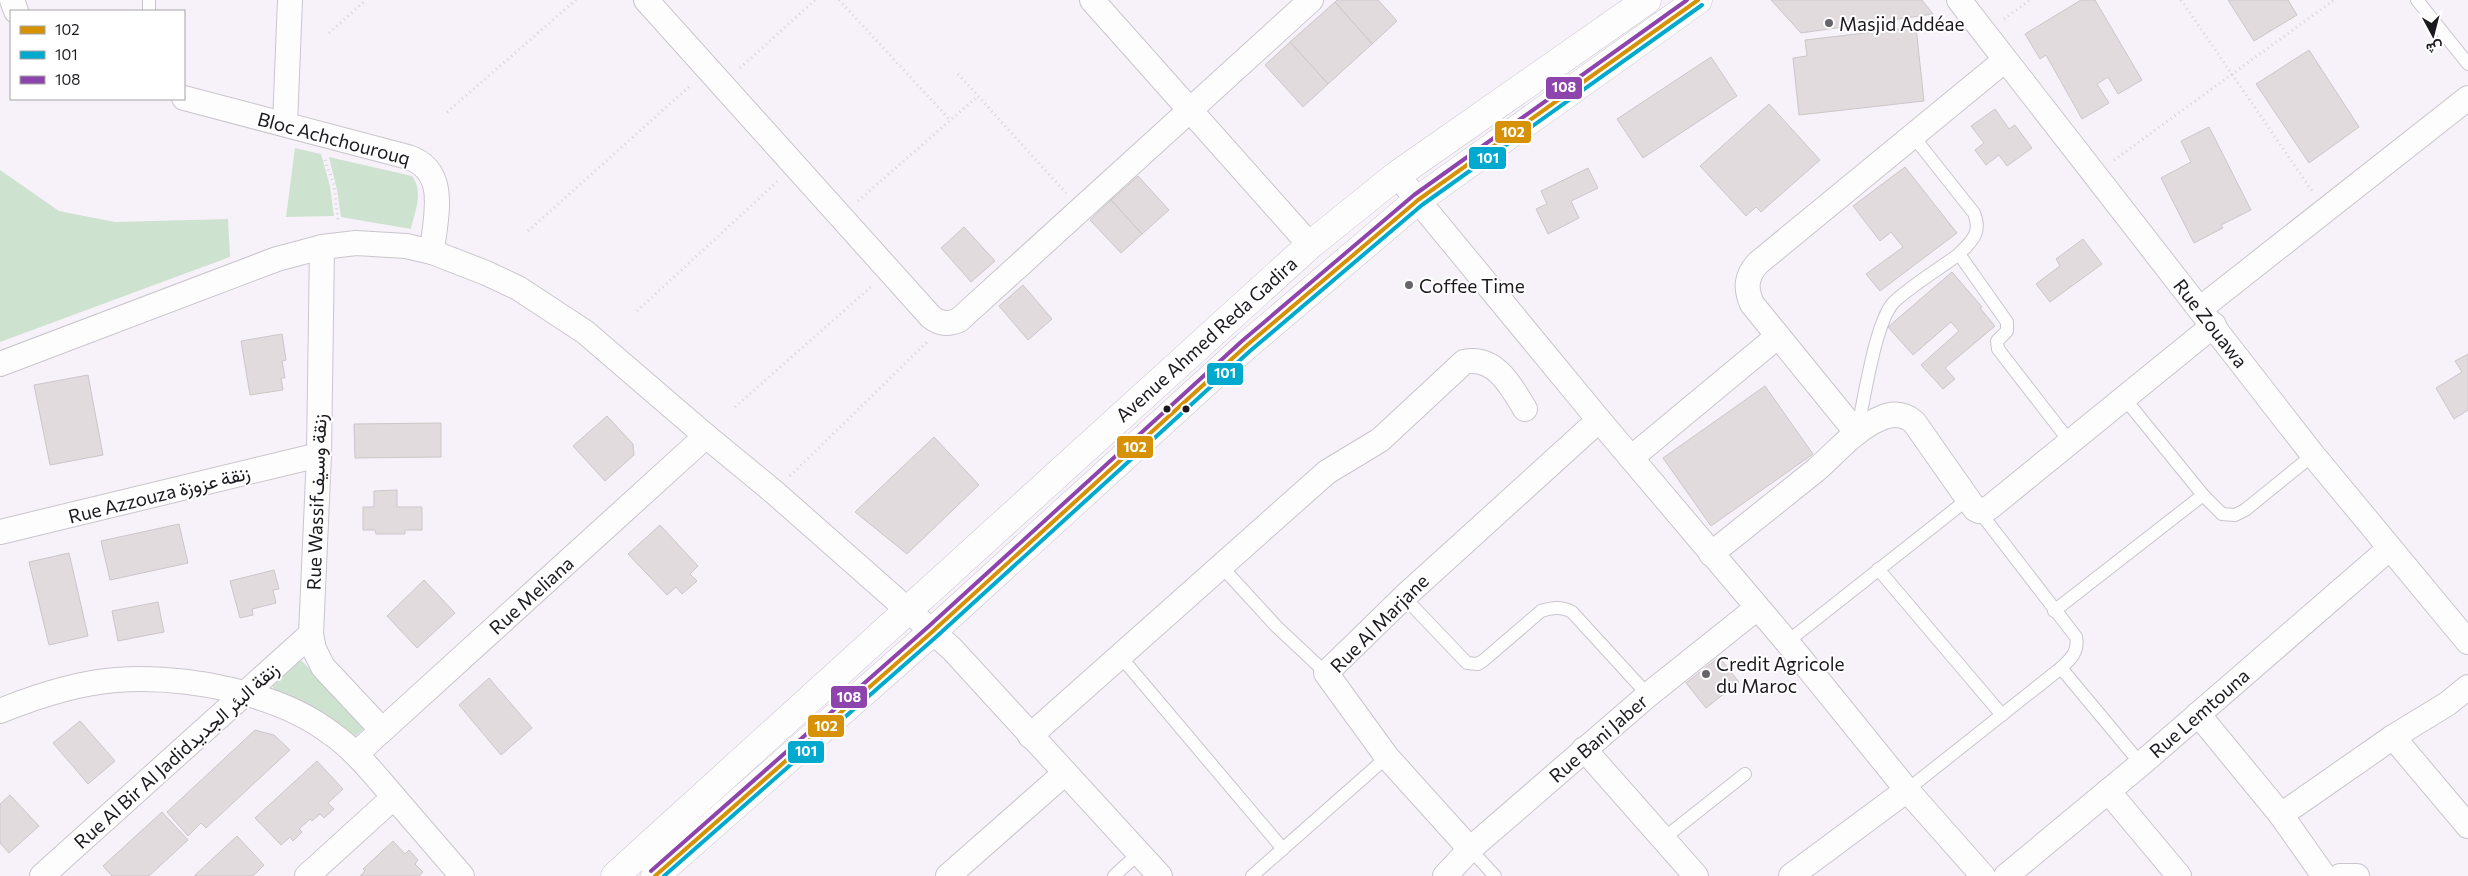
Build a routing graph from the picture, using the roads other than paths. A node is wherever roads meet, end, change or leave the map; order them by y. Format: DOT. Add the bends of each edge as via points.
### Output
graph roads {
  1 [pos="290,0"];
  2 [pos="646,0"];
  3 [pos="1092,0"];
  4 [pos="1311,0"];
  5 [pos="1647,0"];
  6 [pos="1698,0"];
  7 [pos="1959,0"];
  8 [pos="2417,0"];
  9 [pos="2005,60"];
  10 [pos="2468,64"];
  11 [pos="185,98"];
  12 [pos="2468,98"];
  13 [pos="1191,111"];
  14 [pos="285,124"];
  15 [pos="1913,136"];
  16 [pos="1397,174"];
  17 [pos="1418,200"];
  18 [pos="1310,245"];
  19 [pos="322,247"];
  20 [pos="432,252"];
  21 [pos="1959,254"];
  22 [pos="2207,317"];
  23 [pos="1778,336"];
  24 [pos="0,364"];
  25 [pos="2125,399"];
  26 [pos="1525,409"];
  27 [pos="1599,420"];
  28 [pos="1857,433"];
  29 [pos="706,436"];
  30 [pos="2070,442"];
  31 [pos="319,455"];
  32 [pos="2313,455"];
  33 [pos="1631,458"];
  34 [pos="2203,495"];
  35 [pos="1973,505"];
  36 [pos="0,532"];
  37 [pos="2390,548"];
  38 [pos="1711,554"];
  39 [pos="1221,566"];
  40 [pos="1878,569"];
  41 [pos="1404,596"];
  42 [pos="1757,608"];
  43 [pos="907,610"];
  44 [pos="2054,611"];
  45 [pos="932,632"];
  46 [pos="312,634"];
  47 [pos="1787,642"];
  48 [pos="2468,642"];
  49 [pos="1120,656"];
  50 [pos="2061,668"];
  51 [pos="1326,673"];
  52 [pos="2468,687"];
  53 [pos="244,692"];
  54 [pos="1648,694"];
  55 [pos="0,711"];
  56 [pos="2198,714"];
  57 [pos="2002,716"];
  58 [pos="382,730"];
  59 [pos="1030,736"];
  60 [pos="2393,737"];
  61 [pos="1584,749"];
  62 [pos="356,754"];
  63 [pos="1388,757"];
  64 [pos="2141,764"];
  65 [pos="1064,773"];
  66 [pos="1745,774"];
  67 [pos="1907,790"];
  68 [pos="2108,791"];
  69 [pos="394,797"];
  70 [pos="2281,815"];
  71 [pos="2468,826"];
  72 [pos="1663,839"];
  73 [pos="1283,849"];
  74 [pos="1470,849"];
  75 [pos="1139,853"];
  76 [pos="50,873"];
  77 [pos="307,876"];
  78 [pos="462,876"];
  79 [pos="615,876"];
  80 [pos="656,876"];
  81 [pos="948,876"];
  82 [pos="1114,876"];
  83 [pos="1160,876"];
  84 [pos="1252,876"];
  85 [pos="1445,876"];
  86 [pos="1495,876"];
  87 [pos="1696,876"];
  88 [pos="1791,876"];
  89 [pos="1983,876"];
  90 [pos="2006,876"];
  91 [pos="2179,876"];
  92 [pos="2324,876"];
  93 [pos="2340,876"];
  94 [pos="2357,876"];
  1 -- 14 [label="street"];
  2 -- 13 [label="street" via="931,317 941,323 958,320"];
  3 -- 13 [label="street"];
  4 -- 13 [label="street"];
  5 -- 16 [label="main road, Avenue Ahmed Reda Gadira"];
  6 -- 17 [label="main road, Avenue Ahmed Reda Gadira"];
  7 -- 9 [label="street, Rue Zouawa"];
  8 -- 10 [label="lane"];
  9 -- 15 [label="street"];
  9 -- 22 [label="street, Rue Zouawa"];
  11 -- 14 [label="street, Bloc Achchourouq"];
  12 -- 22 [label="street" via="2325,210"];
  13 -- 18 [label="street"];
  14 -- 20 [label="street, Bloc Achchourouq" via="424,164 435,178 438,189"];
  15 -- 21 [label="lane" via="1977,220 1976,235"];
  15 -- 23 [label="street" via="1752,270 1748,294 1752,304"];
  16 -- 17 [label="street"];
  16 -- 18 [label="main road, Avenue Ahmed Reda Gadira"];
  17 -- 27 [label="street"];
  17 -- 45 [label="main road, Avenue Ahmed Reda Gadira" via="1246,346"];
  18 -- 43 [label="main road, Avenue Ahmed Reda Gadira"];
  19 -- 20 [label="street" via="381,243"];
  19 -- 24 [label="street" via="277,259"];
  19 -- 31 [label="street, Rue Wassifزنقة وسيف"];
  20 -- 29 [label="street" via="518,288 557,312 586,332"];
  21 -- 28 [label="lane" via="1893,303 1883,320"];
  21 -- 30 [label="lane" via="2007,322 2007,331 1998,341 1998,349"];
  22 -- 25 [label="street"];
  22 -- 32 [label="street, Rue Zouawa"];
  23 -- 28 [label="street"];
  23 -- 33 [label="street"];
  25 -- 30 [label="street"];
  25 -- 34 [label="lane"];
  26 -- 39 [label="street" via="1510,384 1491,365 1473,360 1464,362 1380,440 1327,472"];
  27 -- 33 [label="street"];
  27 -- 41 [label="street, Rue Al Marjane"];
  28 -- 35 [label="street" via="1889,416 1908,417"];
  28 -- 38 [label="street"];
  29 -- 43 [label="street"];
  29 -- 58 [label="street, Rue Meliana"];
  30 -- 35 [label="street" via="1989,508"];
  31 -- 36 [label="street, Rue Azzouza زنقة عزوزة"];
  31 -- 46 [label="street, Rue Wassifزنقة وسيف"];
  32 -- 34 [label="lane" via="2235,515 2222,514"];
  32 -- 37 [label="street, Rue Zouawa"];
  33 -- 38 [label="street"];
  34 -- 44 [label="lane"];
  35 -- 40 [label="lane"];
  35 -- 44 [label="lane"];
  37 -- 48 [label="street, Rue Zouawa"];
  37 -- 56 [label="street, Rue Lemtouna"];
  38 -- 42 [label="street"];
  39 -- 49 [label="street"];
  39 -- 51 [label="lane" via="1277,627"];
  40 -- 47 [label="lane"];
  40 -- 57 [label="lane"];
  41 -- 51 [label="street, Rue Al Marjane"];
  41 -- 54 [label="lane" via="1472,664 1484,660 1541,611 1566,608"];
  42 -- 47 [label="street"];
  42 -- 54 [label="street, Rue Bani Jaber"];
  43 -- 45 [label="street"];
  43 -- 79 [label="main road, Avenue Ahmed Reda Gadira"];
  44 -- 50 [label="lane" via="2076,637 2077,644 2071,659"];
  45 -- 59 [label="street" via="952,649"];
  45 -- 80 [label="main road, Avenue Ahmed Reda Gadira"];
  46 -- 53 [label="street, Rue Al Bir Al Jadidزنقة البئر الجديد"];
  46 -- 58 [label="street, Rue Wassifزنقة وسيف" via="314,649 323,667"];
  47 -- 67 [label="street"];
  49 -- 59 [label="street"];
  49 -- 73 [label="lane"];
  50 -- 57 [label="lane"];
  50 -- 64 [label="lane"];
  51 -- 63 [label="street, Rue Al Marjane"];
  52 -- 60 [label="street"];
  53 -- 55 [label="street" via="175,681 116,680 44,694"];
  53 -- 62 [label="street" via="309,718"];
  53 -- 76 [label="street, Rue Al Bir Al Jadidزنقة البئر الجديد"];
  54 -- 61 [label="street, Rue Bani Jaber"];
  56 -- 64 [label="street, Rue Lemtouna"];
  56 -- 70 [label="street"];
  57 -- 67 [label="lane"];
  58 -- 62 [label="street, Rue Meliana"];
  59 -- 65 [label="street"];
  60 -- 70 [label="street"];
  60 -- 71 [label="street"];
  61 -- 72 [label="street"];
  61 -- 74 [label="street, Rue Bani Jaber"];
  62 -- 69 [label="street"];
  63 -- 73 [label="lane"];
  63 -- 74 [label="street, Rue Al Marjane"];
  64 -- 68 [label="street, Rue Lemtouna"];
  65 -- 75 [label="street"];
  65 -- 81 [label="street"];
  66 -- 72 [label="lane"];
  67 -- 88 [label="street"];
  67 -- 89 [label="street"];
  68 -- 90 [label="street, Rue Lemtouna"];
  68 -- 91 [label="street"];
  69 -- 77 [label="street"];
  69 -- 78 [label="street"];
  70 -- 92 [label="street"];
  72 -- 87 [label="street"];
  73 -- 84 [label="lane"];
  74 -- 85 [label="street, Rue Bani Jaber"];
  74 -- 86 [label="lane"];
  75 -- 82 [label="lane"];
  75 -- 83 [label="street"];
  93 -- 94 [label="street"];
}
